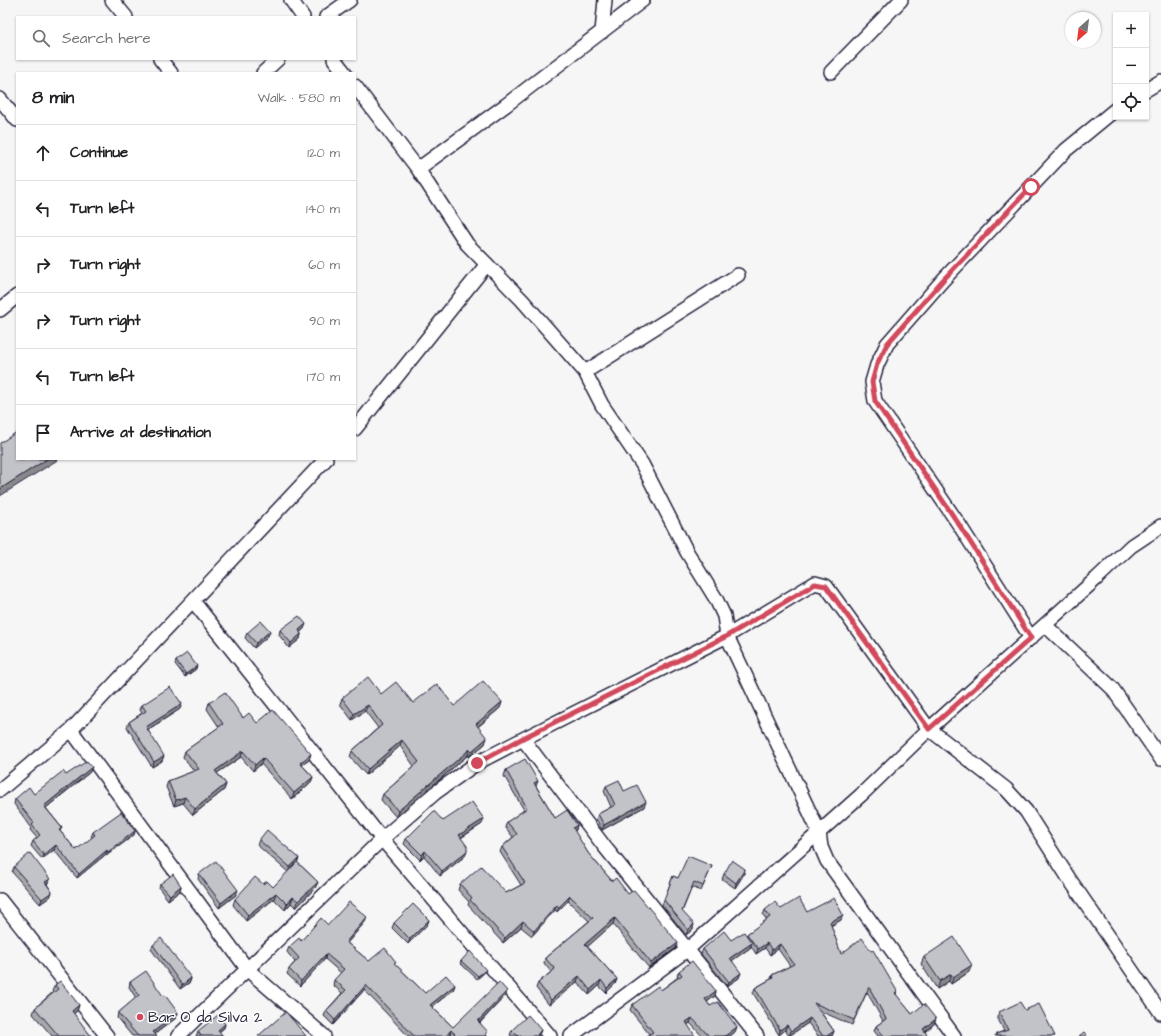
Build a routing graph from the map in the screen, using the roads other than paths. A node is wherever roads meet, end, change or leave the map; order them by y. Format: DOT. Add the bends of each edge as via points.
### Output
graph roads {
  1 [pos="112,0"];
  2 [pos="291,0"];
  3 [pos="350,0"];
  4 [pos="605,0"];
  5 [pos="643,0"];
  6 [pos="901,0"];
  7 [pos="125,16"];
  8 [pos="302,16"];
  9 [pos="327,16"];
  10 [pos="602,32"];
  11 [pos="161,60"];
  12 [pos="277,60"];
  13 [pos="335,60"];
  14 [pos="170,72"];
  15 [pos="264,72"];
  16 [pos="344,72"];
  17 [pos="831,72"];
  18 [pos="1161,81"];
  19 [pos="356,87"];
  20 [pos="1149,88"];
  21 [pos="0,99"];
  22 [pos="1113,111"];
  23 [pos="16,119"];
  24 [pos="418,169"];
  25 [pos="487,264"];
  26 [pos="738,275"];
  27 [pos="16,297"];
  28 [pos="0,310"];
  29 [pos="585,372"];
  30 [pos="356,428"];
  31 [pos="325,460"];
  32 [pos="1161,526"];
  33 [pos="193,601"];
  34 [pos="1045,625"];
  35 [pos="727,636"];
  36 [pos="1031,638"];
  37 [pos="929,729"];
  38 [pos="71,730"];
  39 [pos="523,738"];
  40 [pos="1161,759"];
  41 [pos="0,790"];
  42 [pos="819,832"];
  43 [pos="382,839"];
  44 [pos="0,900"];
  45 [pos="688,949"];
  46 [pos="248,970"];
  47 [pos="1161,1013"];
  48 [pos="107,1036"];
  49 [pos="178,1036"];
  50 [pos="324,1036"];
  51 [pos="550,1036"];
  52 [pos="571,1036"];
  53 [pos="757,1036"];
  54 [pos="954,1036"];
  1 -- 7 [label="street"];
  2 -- 8 [label="street"];
  3 -- 9 [label="street"];
  4 -- 10 [label="street"];
  5 -- 10 [label="street"];
  6 -- 17 [label="street"];
  10 -- 24 [label="street"];
  11 -- 14 [label="street"];
  12 -- 15 [label="street"];
  13 -- 16 [label="street"];
  18 -- 20 [label="street"];
  19 -- 24 [label="street"];
  21 -- 23 [label="street"];
  22 -- 36 [label="street" via="1066,150 943,280 887,344 872,382 875,401 960,526"];
  24 -- 25 [label="street" via="467,244"];
  25 -- 29 [label="street"];
  25 -- 30 [label="street"];
  26 -- 29 [label="street"];
  27 -- 28 [label="street"];
  29 -- 35 [label="street" via="602,405 642,464 687,552 716,599 724,616"];
  31 -- 33 [label="street"];
  32 -- 34 [label="street" via="1131,546"];
  33 -- 38 [label="street"];
  33 -- 43 [label="street"];
  34 -- 36 [label="street"];
  34 -- 40 [label="street" via="1112,688"];
  35 -- 37 [label="street" via="815,584 826,586"];
  35 -- 39 [label="street"];
  35 -- 42 [label="street"];
  36 -- 37 [label="street"];
  37 -- 42 [label="street"];
  37 -- 47 [label="street" via="1006,789 1026,811"];
  38 -- 41 [label="street"];
  38 -- 46 [label="street"];
  39 -- 43 [label="street" via="477,763 435,793"];
  39 -- 45 [label="street" via="604,846"];
  42 -- 45 [label="street"];
  42 -- 54 [label="street" via="821,847 827,861"];
  43 -- 46 [label="street"];
  43 -- 51 [label="street"];
  44 -- 48 [label="street"];
  45 -- 52 [label="street"];
  45 -- 53 [label="street"];
  46 -- 49 [label="street"];
  46 -- 50 [label="street"];
}
